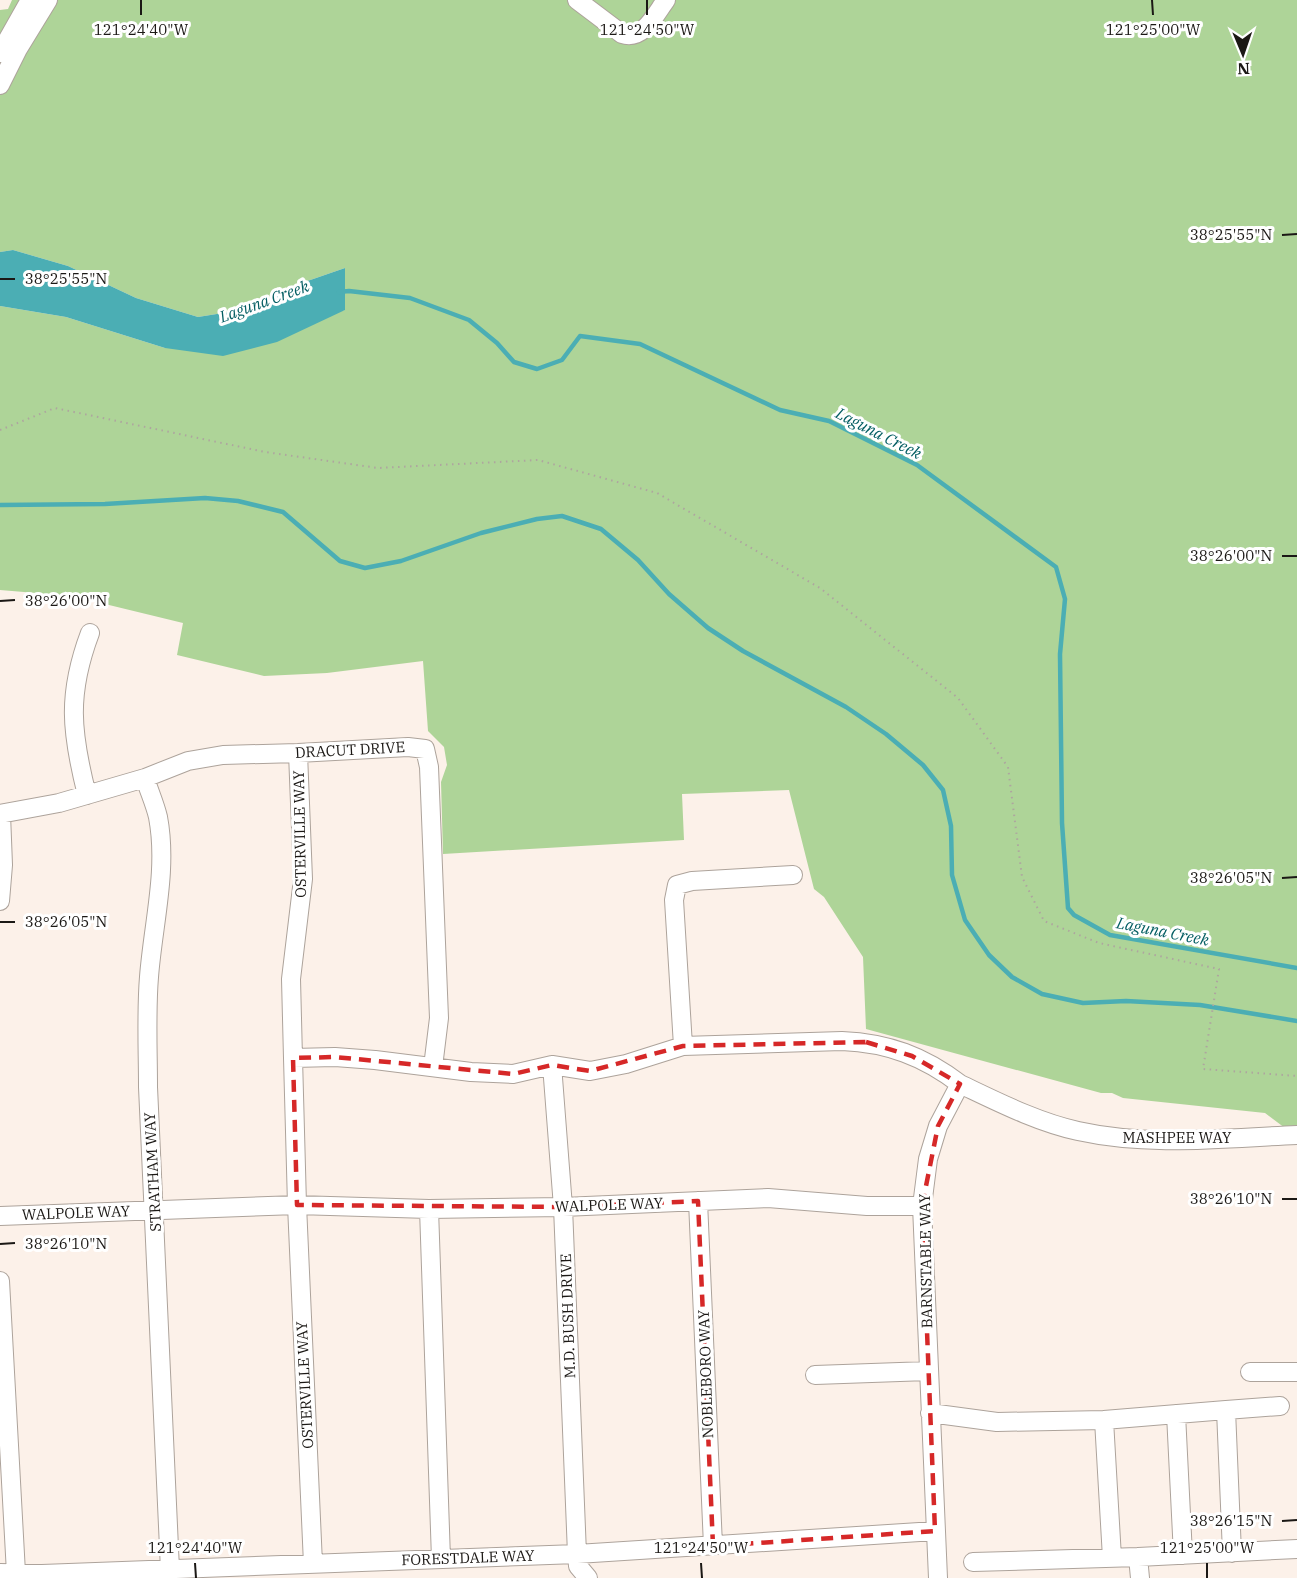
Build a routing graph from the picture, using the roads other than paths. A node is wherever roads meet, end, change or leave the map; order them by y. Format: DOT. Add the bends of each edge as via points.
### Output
graph roads {
  1 [pos="30,0"];
  2 [pos="48,0"];
  3 [pos="577,0"];
  4 [pos="666,0"];
  5 [pos="0,53"];
  6 [pos="0,86"];
  7 [pos="90,633"];
  8 [pos="298,753"];
  9 [pos="145,778"];
  10 [pos="87,795"];
  11 [pos="0,814"];
  12 [pos="794,875"];
  13 [pos="0,901"];
  14 [pos="683,1047"];
  15 [pos="293,1059"];
  16 [pos="552,1065"];
  17 [pos="433,1067"];
  18 [pos="960,1084"];
  19 [pos="1297,1135"];
  20 [pos="698,1201"];
  21 [pos="297,1205"];
  22 [pos="922,1206"];
  23 [pos="563,1207"];
  24 [pos="429,1209"];
  25 [pos="155,1210"];
  26 [pos="0,1216"];
  27 [pos="0,1281"];
  28 [pos="928,1371"];
  29 [pos="1250,1372"];
  30 [pos="1297,1372"];
  31 [pos="815,1375"];
  32 [pos="1280,1406"];
  33 [pos="1226,1410"];
  34 [pos="930,1413"];
  35 [pos="1176,1414"];
  36 [pos="1104,1420"];
  37 [pos="935,1531"];
  38 [pos="713,1546"];
  39 [pos="1297,1549"];
  40 [pos="1232,1553"];
  41 [pos="1183,1555"];
  42 [pos="1138,1557"];
  43 [pos="1112,1558"];
  44 [pos="441,1559"];
  45 [pos="973,1562"];
  46 [pos="313,1564"];
  47 [pos="579,1569"];
  48 [pos="170,1570"];
  49 [pos="8,1573"];
  50 [pos="938,1578"];
  51 [pos="1140,1578"];
  1 -- 5 [label="street"];
  2 -- 6 [label="street"];
  3 -- 4 [label="street" via="629,36 640,34"];
  7 -- 10 [label="street" via="75,680 73,731"];
  8 -- 9 [label="street, DRACUT DRIVE" via="223,755 188,761"];
  8 -- 15 [label="street, OSTERVILLE WAY" via="303,879 291,979"];
  8 -- 17 [label="street, DRACUT DRIVE" via="425,749 429,767 439,1018"];
  9 -- 10 [label="street, DRACUT DRIVE"];
  9 -- 25 [label="street, STRATHAM WAY" via="158,815 161,844 148,1028"];
  10 -- 11 [label="street, DRACUT DRIVE"];
  11 -- 13 [label="street"];
  12 -- 14 [label="street" via="677,885 674,900"];
  14 -- 16 [label="street" via="590,1071"];
  14 -- 18 [label="street" via="866,1042 912,1056"];
  15 -- 17 [label="street" via="335,1057"];
  15 -- 21 [label="street"];
  16 -- 17 [label="street" via="513,1074"];
  16 -- 23 [label="street, M.D. BUSH DRIVE"];
  18 -- 19 [label="street, MASHPEE WAY" via="1044,1121 1113,1137 1144,1141"];
  18 -- 22 [label="street, BARNSTABLE WAY" via="938,1126 928,1159"];
  20 -- 22 [label="street, WALPOLE WAY" via="768,1198 857,1206"];
  20 -- 23 [label="street, WALPOLE WAY"];
  20 -- 38 [label="street, NOBLEBORO WAY"];
  21 -- 24 [label="street, WALPOLE WAY"];
  21 -- 25 [label="street, WALPOLE WAY"];
  21 -- 46 [label="street, OSTERVILLE WAY"];
  22 -- 28 [label="street, BARNSTABLE WAY"];
  23 -- 24 [label="street, WALPOLE WAY"];
  23 -- 47 [label="street, M.D. BUSH DRIVE"];
  24 -- 44 [label="street"];
  25 -- 26 [label="street, WALPOLE WAY"];
  25 -- 48 [label="street, STRATHAM WAY"];
  27 -- 49 [label="street"];
  28 -- 31 [label="street"];
  28 -- 34 [label="street, BARNSTABLE WAY"];
  29 -- 30 [label="street"];
  32 -- 33 [label="street"];
  33 -- 35 [label="street"];
  33 -- 40 [label="street"];
  34 -- 36 [label="street" via="997,1422"];
  34 -- 37 [label="street, BARNSTABLE WAY"];
  35 -- 36 [label="street"];
  35 -- 41 [label="street"];
  36 -- 43 [label="street"];
  37 -- 38 [label="street, FORESTDALE WAY"];
  37 -- 50 [label="street, BARNSTABLE WAY"];
  38 -- 47 [label="street, FORESTDALE WAY"];
  39 -- 40 [label="street"];
  40 -- 41 [label="street"];
  41 -- 42 [label="street"];
  42 -- 43 [label="street"];
  42 -- 51 [label="street"];
  43 -- 45 [label="street"];
  44 -- 46 [label="street, FORESTDALE WAY"];
  44 -- 47 [label="street, FORESTDALE WAY"];
  46 -- 48 [label="street, FORESTDALE WAY"];
  48 -- 49 [label="street, FORESTDALE WAY"];
}
